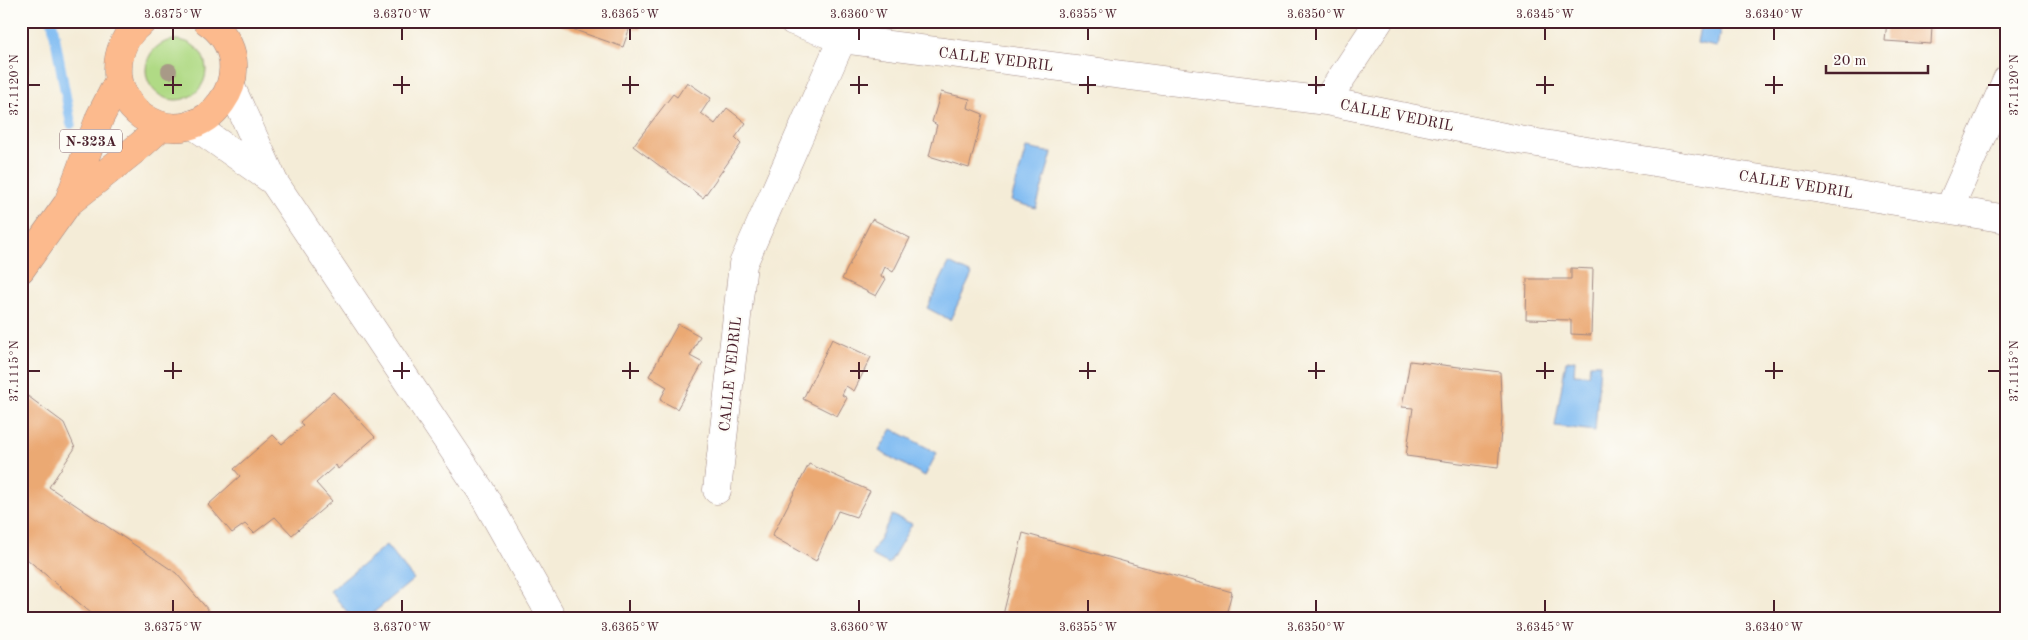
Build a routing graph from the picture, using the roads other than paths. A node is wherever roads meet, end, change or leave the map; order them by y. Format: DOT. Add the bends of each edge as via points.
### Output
graph roads {
  1 [pos="143,21"];
  2 [pos="793,21"];
  3 [pos="1379,21"];
  4 [pos="221,27"];
  5 [pos="842,39"];
  6 [pos="2007,79"];
  7 [pos="118,82"];
  8 [pos="230,87"];
  9 [pos="1326,101"];
  10 [pos="192,124"];
  11 [pos="162,126"];
  12 [pos="274,182"];
  13 [pos="68,203"];
  14 [pos="1948,209"];
  15 [pos="2007,219"];
  16 [pos="21,269"];
  17 [pos="717,490"];
  18 [pos="553,619"];
  1 -- 7 [label="main road, N-323A" via="123,44"];
  2 -- 5 [label="street, CALLE VEDRIL"];
  3 -- 9 [label="street"];
  4 -- 8 [label="main road" via="233,66"];
  5 -- 9 [label="street, CALLE VEDRIL"];
  5 -- 17 [label="street, CALLE VEDRIL" via="743,264"];
  6 -- 14 [label="street"];
  7 -- 11 [label="main road" via="136,112"];
  7 -- 13 [label="main road, N-323A" via="100,117"];
  8 -- 10 [label="main road" via="217,110"];
  8 -- 12 [label="street"];
  9 -- 14 [label="street, CALLE VEDRIL" via="1519,140"];
  10 -- 11 [label="main road"];
  10 -- 12 [label="street"];
  11 -- 13 [label="main road, N-323A"];
  12 -- 18 [label="street" via="481,490"];
  13 -- 16 [label="main road, N-323A"];
  14 -- 15 [label="street, CALLE VEDRIL"];
}
